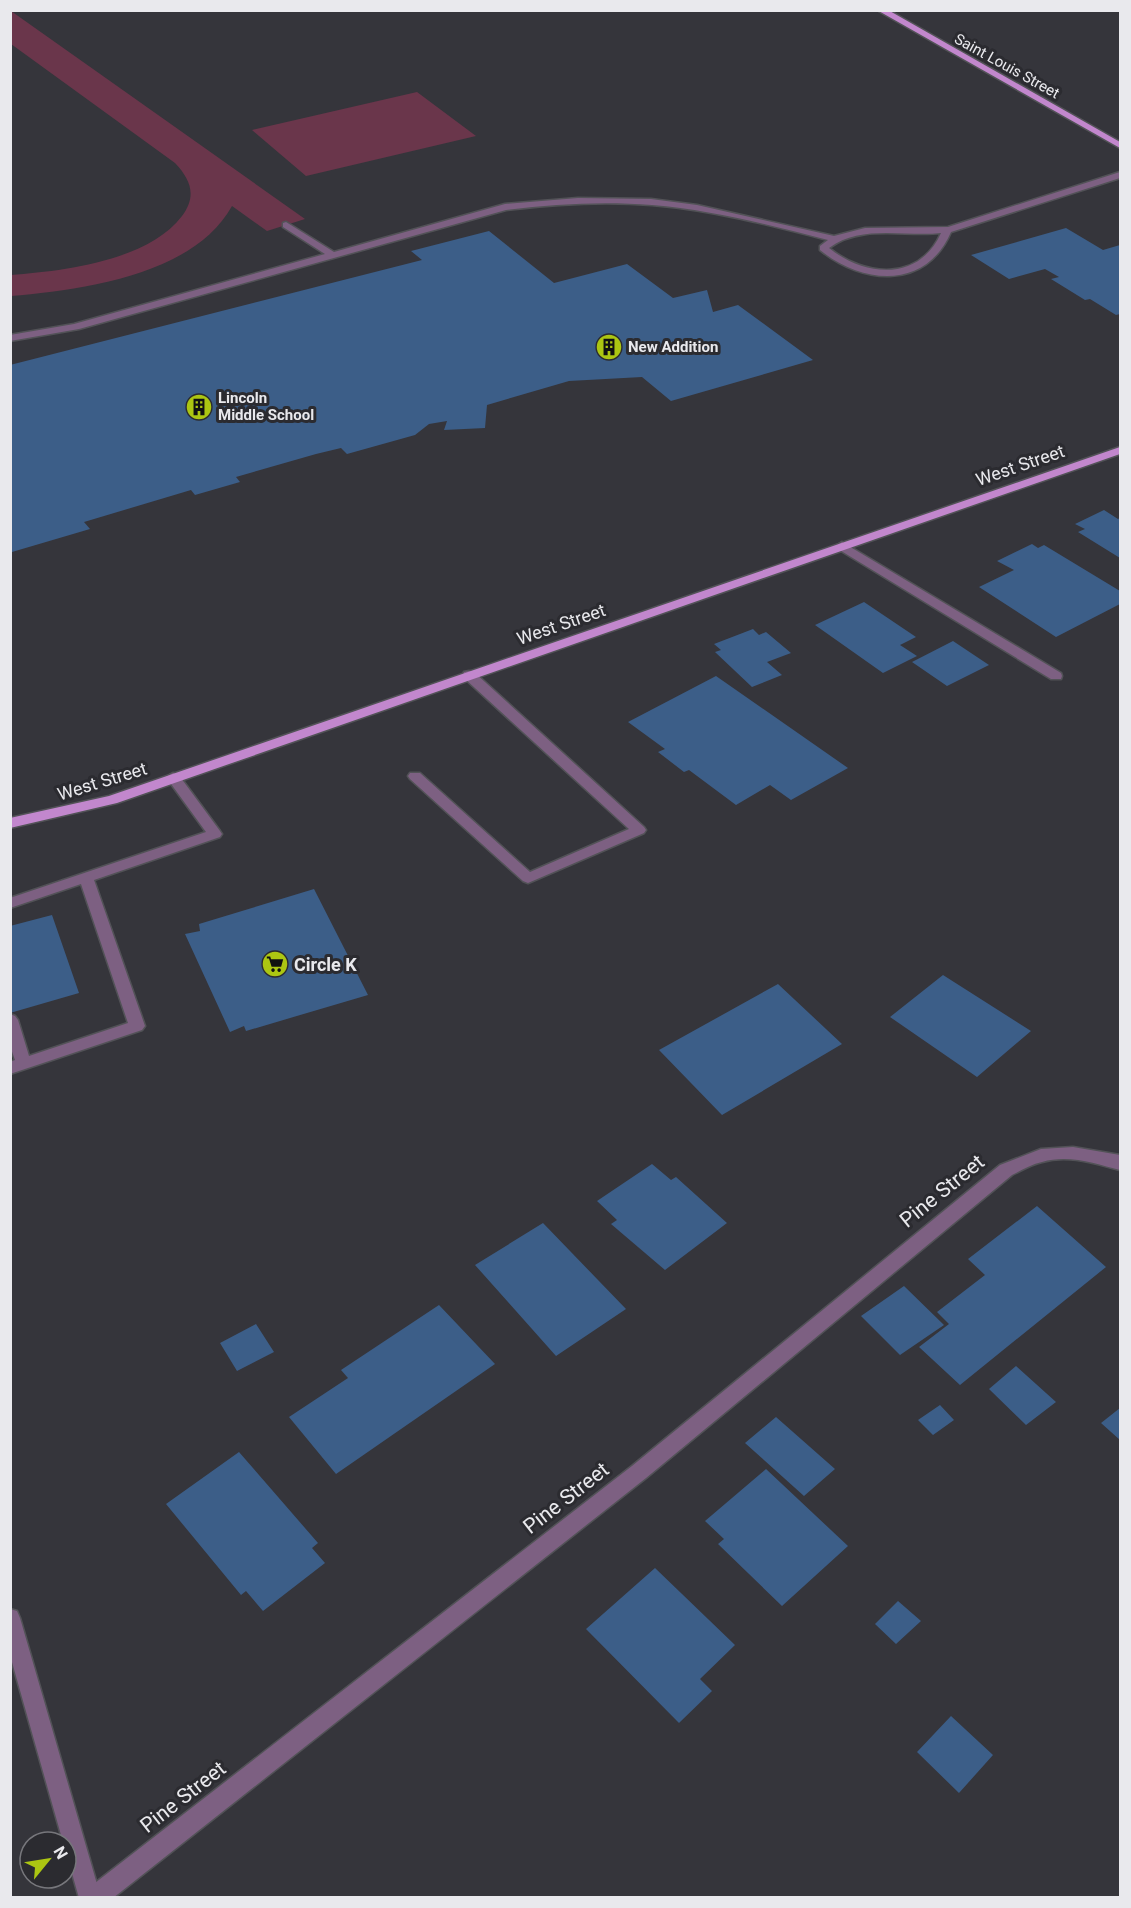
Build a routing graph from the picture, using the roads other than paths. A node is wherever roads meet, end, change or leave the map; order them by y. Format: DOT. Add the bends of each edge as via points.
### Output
graph roads {
  1 [pos="881,10"];
  2 [pos="1120,145"];
  3 [pos="1120,175"];
  4 [pos="286,225"];
  5 [pos="947,230"];
  6 [pos="835,239"];
  7 [pos="331,254"];
  8 [pos="10,338"];
  9 [pos="1120,450"];
  10 [pos="842,546"];
  11 [pos="469,675"];
  12 [pos="1056,676"];
  13 [pos="416,776"];
  14 [pos="173,777"];
  15 [pos="10,823"];
  16 [pos="86,879"];
  17 [pos="10,903"];
  18 [pos="10,1020"];
  19 [pos="17,1066"];
  20 [pos="1120,1164"];
  21 [pos="10,1618"];
  22 [pos="92,1898"];
  1 -- 2 [label="main road, Saint Louis Street"];
  3 -- 5 [label="street" via="1074,193"];
  4 -- 7 [label="street"];
  5 -- 6 [label="street" via="880,230"];
  5 -- 6 [label="street" via="930,258 913,268 892,272 873,272 832,257 823,248"];
  6 -- 7 [label="street" via="695,207 634,201 555,201 505,207"];
  7 -- 8 [label="street" via="75,327"];
  9 -- 10 [label="main road, West Street"];
  10 -- 11 [label="main road, West Street"];
  10 -- 12 [label="street"];
  11 -- 13 [label="street" via="639,830 528,878"];
  11 -- 14 [label="main road, West Street"];
  14 -- 15 [label="main road, West Street" via="112,800"];
  14 -- 16 [label="street" via="215,834"];
  16 -- 17 [label="street"];
  16 -- 19 [label="street" via="137,1026"];
  18 -- 19 [label="street"];
  20 -- 22 [label="street, Pine Street" via="1073,1153 1041,1155 1006,1170 639,1472"];
  21 -- 22 [label="street"];
}
